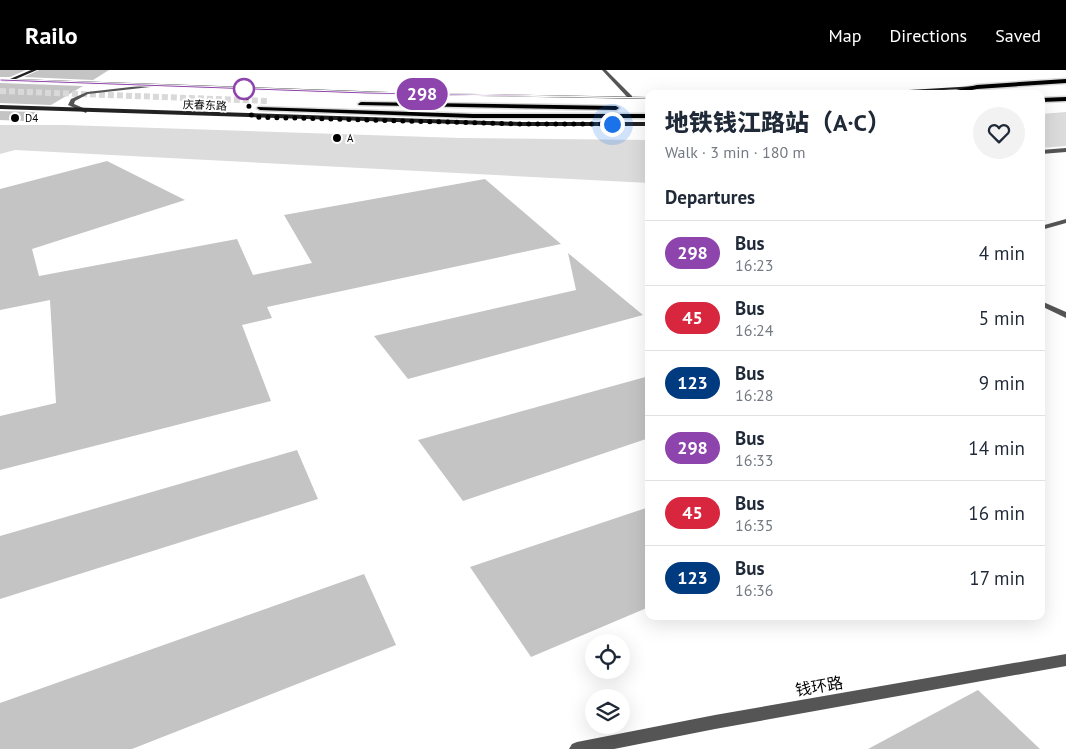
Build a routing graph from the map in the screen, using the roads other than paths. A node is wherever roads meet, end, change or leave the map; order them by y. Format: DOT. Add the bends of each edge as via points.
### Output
graph roads {
  1 [pos="35,70"];
  2 [pos="604,70"];
  3 [pos="0,80"];
  4 [pos="9,80"];
  5 [pos="1066,81"];
  6 [pos="0,84"];
  7 [pos="157,85"];
  8 [pos="977,87"];
  9 [pos="920,90"];
  10 [pos="962,90"];
  11 [pos="630,97"];
  12 [pos="645,98"];
  13 [pos="1066,99"];
  14 [pos="1045,100"];
  15 [pos="269,102"];
  16 [pos="0,107"];
  17 [pos="260,108"];
  18 [pos="625,108"];
  19 [pos="86,111"];
  20 [pos="645,116"];
  21 [pos="645,124"];
  22 [pos="1066,150"];
  23 [pos="1045,152"];
  24 [pos="1066,222"];
  25 [pos="1045,227"];
  26 [pos="1045,305"];
  27 [pos="1066,316"];
  28 [pos="1066,660"];
  29 [pos="577,749"];
  1 -- 4 [label="main road"];
  2 -- 11 [label="street"];
  3 -- 4 [label="main road, 庆春东路"];
  4 -- 6 [label="main road"];
  4 -- 7 [label="main road, 庆春东路"];
  5 -- 8 [label="main road"];
  7 -- 11 [label="main road, 庆春东路" via="428,95"];
  7 -- 19 [label="street" via="87,93 73,100 72,105"];
  8 -- 9 [label="main road"];
  8 -- 10 [label="main road"];
  11 -- 12 [label="main road, 庆春东路"];
  13 -- 14 [label="main road"];
  15 -- 18 [label="main road"];
  16 -- 19 [label="main road, 庆春东路"];
  17 -- 20 [label="main road" via="473,116"];
  19 -- 21 [label="main road, 庆春东路" via="521,124"];
  22 -- 23 [label="street"];
  24 -- 25 [label="street"];
  26 -- 27 [label="street"];
  28 -- 29 [label="street, 钱环路"];
}
